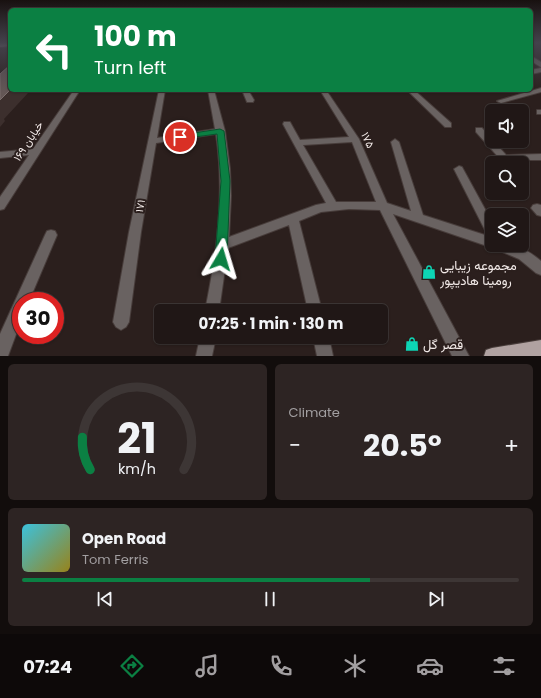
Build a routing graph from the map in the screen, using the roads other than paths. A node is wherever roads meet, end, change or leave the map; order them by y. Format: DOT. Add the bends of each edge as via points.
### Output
graph roads {
  1 [pos="76,92"];
  2 [pos="162,92"];
  3 [pos="211,92"];
  4 [pos="246,92"];
  5 [pos="324,92"];
  6 [pos="412,92"];
  7 [pos="528,92"];
  8 [pos="250,100"];
  9 [pos="501,101"];
  10 [pos="287,124"];
  11 [pos="448,125"];
  12 [pos="479,130"];
  13 [pos="220,131"];
  14 [pos="355,139"];
  15 [pos="153,141"];
  16 [pos="395,142"];
  17 [pos="298,143"];
  18 [pos="36,152"];
  19 [pos="0,154"];
  20 [pos="541,158"];
  21 [pos="459,168"];
  22 [pos="0,206"];
  23 [pos="332,206"];
  24 [pos="383,206"];
  25 [pos="418,217"];
  26 [pos="294,218"];
  27 [pos="485,220"];
  28 [pos="51,235"];
  29 [pos="485,241"];
  30 [pos="223,245"];
  31 [pos="516,252"];
  32 [pos="541,269"];
  33 [pos="26,292"];
  34 [pos="213,304"];
  35 [pos="314,304"];
  36 [pos="122,322"];
  37 [pos="12,325"];
  38 [pos="207,344"];
  39 [pos="322,344"];
  40 [pos="541,348"];
  41 [pos="0,356"];
  42 [pos="204,356"];
  43 [pos="325,356"];
  44 [pos="461,356"];
  45 [pos="492,356"];
  1 -- 18 [label="street, خیابان ۱۶۹"];
  2 -- 15 [label="street, ۱۷۱"];
  3 -- 13 [label="street"];
  4 -- 8 [label="street"];
  5 -- 14 [label="street, ۱۷۵"];
  6 -- 11 [label="street"];
  7 -- 9 [label="street"];
  10 -- 17 [label="street"];
  12 -- 20 [label="street" via="504,158"];
  13 -- 15 [label="street"];
  13 -- 30 [label="street" via="226,181"];
  14 -- 17 [label="street"];
  14 -- 24 [label="street, ۱۷۵"];
  15 -- 36 [label="street, ۱۷۱"];
  16 -- 25 [label="street"];
  17 -- 23 [label="street"];
  18 -- 19 [label="street"];
  18 -- 22 [label="street, خیابان ۱۶۹"];
  21 -- 27 [label="street"];
  23 -- 24 [label="street"];
  23 -- 26 [label="street"];
  24 -- 25 [label="street"];
  24 -- 44 [label="street, ۱۷۵"];
  25 -- 29 [label="street"];
  26 -- 30 [label="street"];
  26 -- 35 [label="street"];
  28 -- 33 [label="street"];
  30 -- 34 [label="street"];
  31 -- 32 [label="street"];
  37 -- 41 [label="street"];
  38 -- 42 [label="street"];
  39 -- 43 [label="street"];
  40 -- 45 [label="main road"];
}
